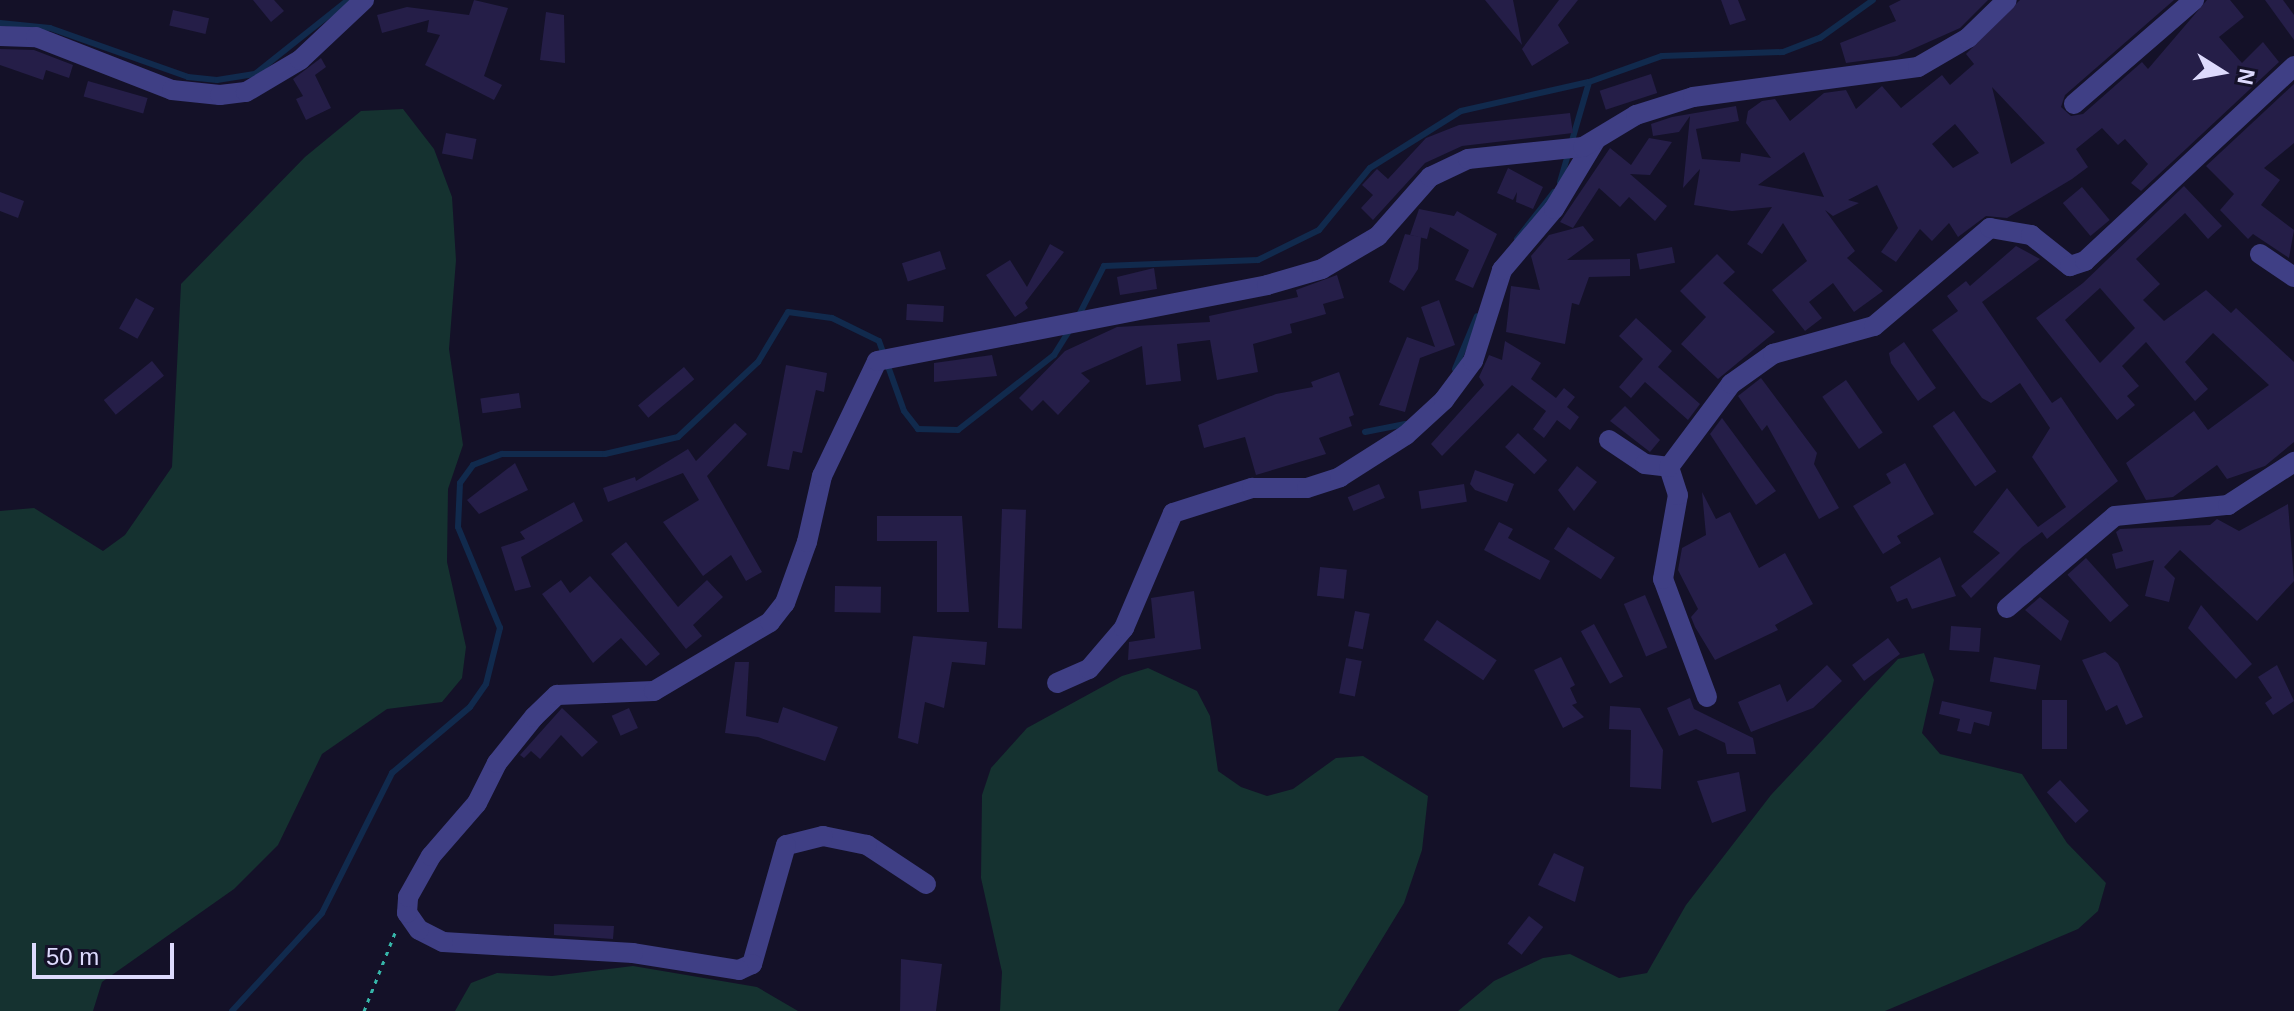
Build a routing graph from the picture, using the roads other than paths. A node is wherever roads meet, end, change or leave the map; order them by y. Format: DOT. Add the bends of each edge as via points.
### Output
graph roads {
  1 [pos="364,0"];
  2 [pos="2007,0"];
  3 [pos="2194,0"];
  4 [pos="0,36"];
  5 [pos="2294,66"];
  6 [pos="2074,104"];
  7 [pos="1582,146"];
  8 [pos="2260,254"];
  9 [pos="2294,277"];
  10 [pos="1609,440"];
  11 [pos="2294,462"];
  12 [pos="1669,467"];
  13 [pos="2007,608"];
  14 [pos="1057,683"];
  15 [pos="1707,697"];
  16 [pos="926,884"];
  1 -- 4 [label="street" via="300,60 255,88 220,95 172,90 36,37"];
  2 -- 7 [label="street" via="1968,38 1918,67 1693,97 1636,115"];
  3 -- 6 [label="street"];
  5 -- 12 [label="street" via="2085,261 2070,266 2031,235 1990,228 1874,326 1755,365 1731,384"];
  7 -- 14 [label="street" via="1554,209 1502,270 1473,361 1444,400 1406,435 1340,477 1307,488 1252,488 1173,513 1124,628 1089,669"];
  7 -- 16 [label="street" via="1494,154 1445,168 1378,236 1322,269 885,357 822,476 794,579 770,622 654,691 557,695 515,740 477,803 431,856 408,897 407,913 419,930 443,942 633,953 739,970 752,964 786,845 823,836 867,845"];
  8 -- 9 [label="street"];
  10 -- 12 [label="street" via="1645,464"];
  11 -- 13 [label="street" via="2228,505 2115,516"];
  12 -- 15 [label="street" via="1678,495 1663,579"];
}
